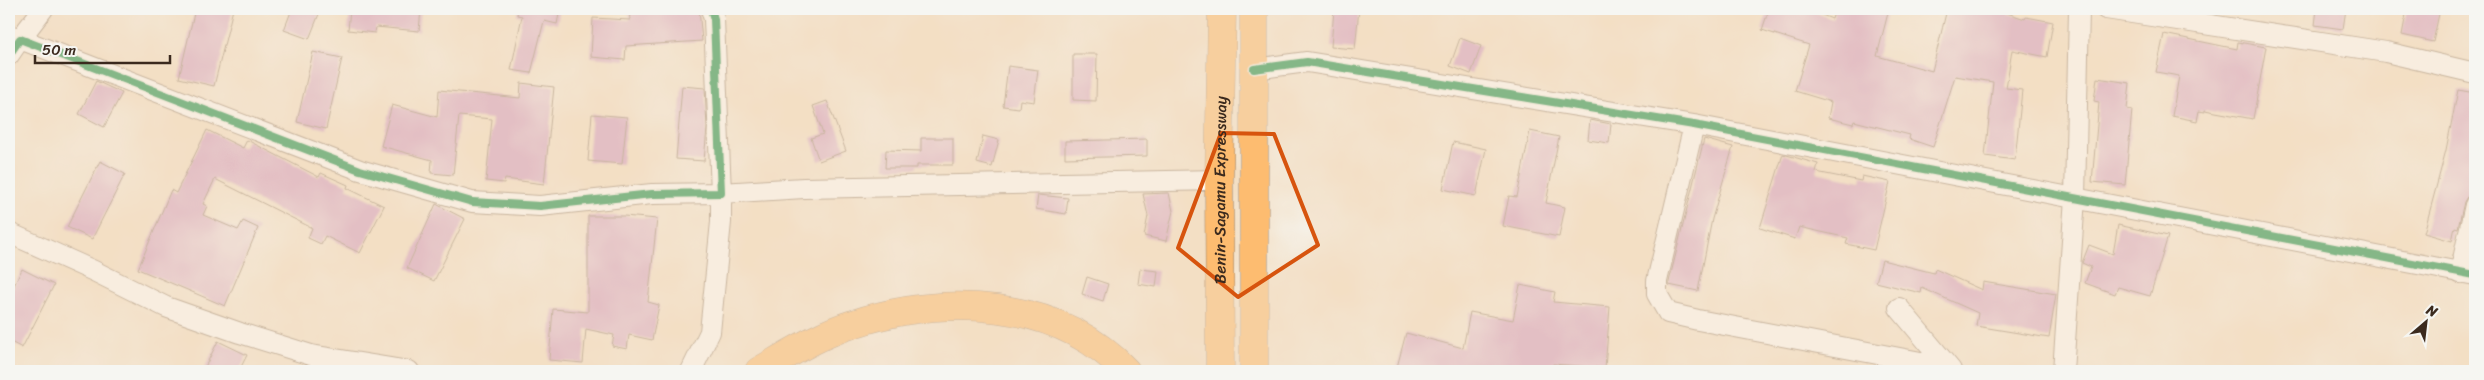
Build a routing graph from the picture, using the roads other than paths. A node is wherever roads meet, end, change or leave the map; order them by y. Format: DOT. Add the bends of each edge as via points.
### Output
graph roads {
  1 [pos="43,9"];
  2 [pos="711,9"];
  3 [pos="1222,9"];
  4 [pos="1254,9"];
  5 [pos="2079,9"];
  6 [pos="2106,9"];
  7 [pos="12,43"];
  8 [pos="1254,69"];
  9 [pos="2475,73"];
  10 [pos="1694,125"];
  11 [pos="1218,180"];
  12 [pos="721,193"];
  13 [pos="2075,198"];
  14 [pos="2475,204"];
  15 [pos="9,233"];
  16 [pos="2468,274"];
  17 [pos="1899,308"];
  18 [pos="1950,369"];
  19 [pos="409,371"];
  20 [pos="691,371"];
  21 [pos="759,371"];
  22 [pos="1126,371"];
  23 [pos="1220,371"];
  24 [pos="1254,371"];
  25 [pos="2063,371"];
  1 -- 7 [label="street"];
  2 -- 12 [label="street"];
  3 -- 11 [label="highway, Benin-Sagamu Expressway"];
  4 -- 8 [label="highway"];
  5 -- 13 [label="street"];
  6 -- 9 [label="street" via="2386,52"];
  7 -- 12 [label="street" via="360,170 472,202 540,206 652,194"];
  8 -- 10 [label="street" via="1308,62"];
  8 -- 24 [label="highway"];
  10 -- 13 [label="street"];
  10 -- 18 [label="street" via="1656,282 1657,294 1668,312"];
  11 -- 12 [label="street" via="804,188"];
  11 -- 23 [label="highway, Benin-Sagamu Expressway"];
  12 -- 20 [label="street" via="710,332"];
  13 -- 16 [label="street"];
  13 -- 25 [label="street"];
  14 -- 16 [label="street"];
  15 -- 19 [label="street" via="166,307 240,333 311,355"];
  17 -- 18 [label="street"];
  21 -- 22 [label="highway" via="802,346 853,324 902,312 966,306 1001,308 1046,320 1082,337 1111,356"];
}
